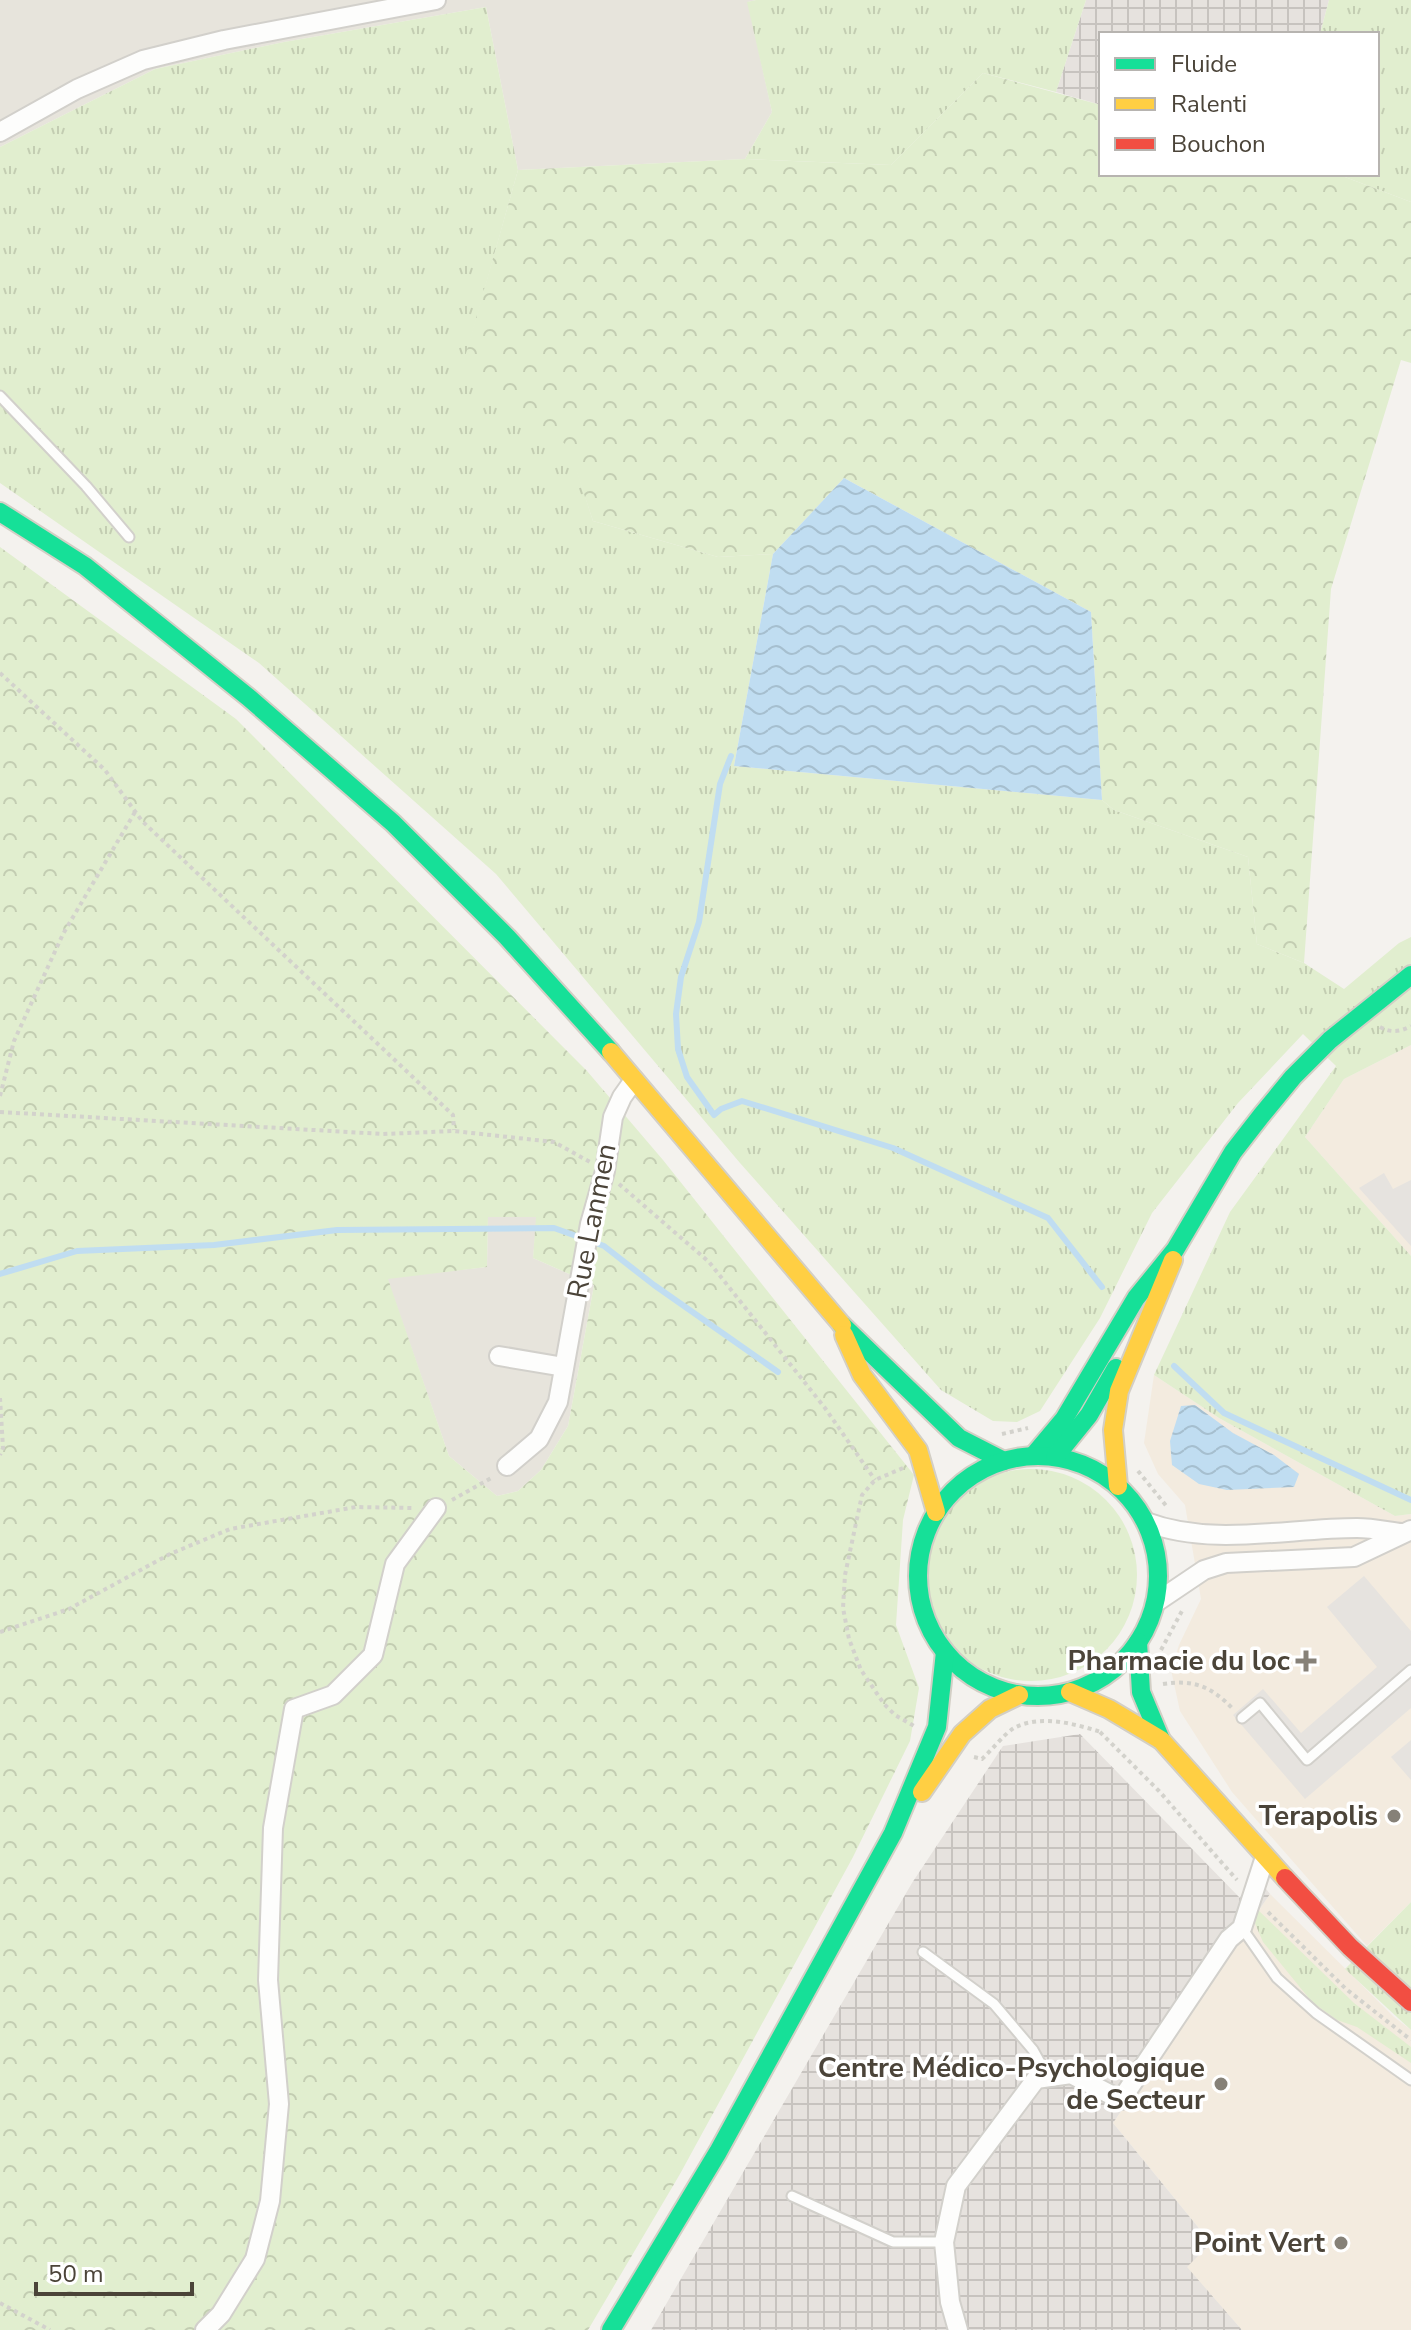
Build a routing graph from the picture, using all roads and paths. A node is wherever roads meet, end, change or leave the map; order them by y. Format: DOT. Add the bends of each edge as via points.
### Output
graph roads {
  1 [pos="436,0"];
  2 [pos="0,132"];
  3 [pos="0,396"];
  4 [pos="0,512"];
  5 [pos="129,537"];
  6 [pos="0,673"];
  7 [pos="135,812"];
  8 [pos="1411,975"];
  9 [pos="634,1080"];
  10 [pos="0,1096"];
  11 [pos="0,1112"];
  12 [pos="454,1131"];
  13 [pos="605,1171"];
  14 [pos="1175,1250"];
  15 [pos="1152,1277"];
  16 [pos="839,1322"];
  17 [pos="499,1356"];
  18 [pos="564,1367"];
  19 [pos="0,1398"];
  20 [pos="1038,1421"];
  21 [pos="995,1433"];
  22 [pos="0,1455"];
  23 [pos="1033,1456"];
  24 [pos="1055,1457"];
  25 [pos="1004,1461"];
  26 [pos="910,1465"];
  27 [pos="507,1466"];
  28 [pos="1138,1471"];
  29 [pos="875,1480"];
  30 [pos="1118,1486"];
  31 [pos="436,1508"];
  32 [pos="936,1512"];
  33 [pos="1176,1513"];
  34 [pos="1146,1522"];
  35 [pos="1408,1533"];
  36 [pos="1189,1600"];
  37 [pos="1155,1603"];
  38 [pos="0,1632"];
  39 [pos="1138,1642"];
  40 [pos="945,1652"];
  41 [pos="1158,1656"];
  42 [pos="1411,1670"];
  43 [pos="1157,1677"];
  44 [pos="1070,1692"];
  45 [pos="1019,1695"];
  46 [pos="1242,1718"];
  47 [pos="923,1731"];
  48 [pos="1100,1732"];
  49 [pos="1161,1740"];
  50 [pos="974,1757"];
  51 [pos="893,1833"];
  52 [pos="1265,1857"];
  53 [pos="1244,1920"];
  54 [pos="923,1952"];
  55 [pos="1411,2002"];
  56 [pos="1048,2077"];
  57 [pos="1411,2080"];
  58 [pos="792,2196"];
  59 [pos="944,2242"];
  60 [pos="0,2303"];
  61 [pos="50,2330"];
  62 [pos="205,2330"];
  63 [pos="611,2330"];
  64 [pos="958,2330"];
  1 -- 2 [label="street" via="143,60"];
  3 -- 5 [label="lane"];
  4 -- 9 [label="main road" via="85,566 393,823 507,937"];
  6 -- 7 [label="path" via="105,770"];
  7 -- 10 [label="path" via="63,934 14,1041"];
  7 -- 12 [label="path" via="453,1115"];
  8 -- 14 [label="main road" via="1364,1010 1293,1077 1233,1152"];
  9 -- 13 [label="street, Rue Lanmen" via="613,1117"];
  9 -- 16 [label="main road"];
  11 -- 12 [label="path" via="383,1134"];
  12 -- 13 [label="path" via="554,1142"];
  13 -- 18 [label="street, Rue Lanmen"];
  13 -- 29 [label="path" via="709,1262"];
  14 -- 15 [label="main road"];
  14 -- 30 [label="main road" via="1168,1281 1115,1408 1112,1439"];
  15 -- 23 [label="main road" via="1064,1419"];
  15 -- 24 [label="main road" via="1146,1305 1110,1382"];
  16 -- 25 [label="main road" via="959,1438"];
  16 -- 32 [label="main road" via="862,1375 918,1450"];
  17 -- 18 [label="street"];
  18 -- 27 [label="street, Rue Lanmen" via="558,1402 539,1439"];
  19 -- 22 [label="path"];
  20 -- 21 [label="path" via="1009,1434"];
  23 -- 24 [label="main road"];
  23 -- 25 [label="main road"];
  24 -- 30 [label="main road" via="1099,1472"];
  25 -- 32 [label="main road" via="977,1472"];
  26 -- 29 [label="path"];
  27 -- 31 [label="path"];
  28 -- 33 [label="path"];
  29 -- 47 [label="path" via="862,1495 843,1608 861,1670 895,1715"];
  30 -- 34 [label="main road"];
  31 -- 38 [label="path" via="356,1507 230,1529 170,1554 69,1609"];
  31 -- 62 [label="street" via="395,1564 373,1655 333,1695 294,1709 273,1828 268,1980 279,2104 270,2201 255,2259"];
  32 -- 40 [label="main road" via="918,1569 929,1627"];
  34 -- 35 [label="street" via="1198,1535 1360,1528"];
  34 -- 37 [label="main road" via="1157,1562"];
  35 -- 37 [label="street" via="1354,1557 1212,1566"];
  36 -- 41 [label="path"];
  37 -- 39 [label="main road"];
  39 -- 44 [label="main road" via="1120,1665"];
  39 -- 49 [label="main road" via="1141,1692"];
  40 -- 45 [label="main road" via="978,1680"];
  40 -- 51 [label="main road" via="937,1727"];
  42 -- 46 [label="lane" via="1307,1760 1260,1703"];
  43 -- 46 [label="path" via="1157,1686 1204,1685"];
  44 -- 45 [label="main road"];
  44 -- 49 [label="main road"];
  45 -- 51 [label="main road" via="990,1709 962,1734"];
  48 -- 50 [label="path" via="1077,1724 1034,1723 1014,1728 982,1759"];
  49 -- 52 [label="main road"];
  51 -- 63 [label="main road" via="718,2152"];
  52 -- 53 [label="street"];
  52 -- 55 [label="main road"];
  53 -- 56 [label="street" via="1121,2100 1071,2074"];
  53 -- 57 [label="lane" via="1277,1978 1316,2013"];
  54 -- 56 [label="lane" via="994,2004"];
  56 -- 59 [label="street" via="1036,2079 956,2186"];
  58 -- 59 [label="lane" via="893,2242"];
  59 -- 64 [label="street"];
  60 -- 61 [label="path"];
}
